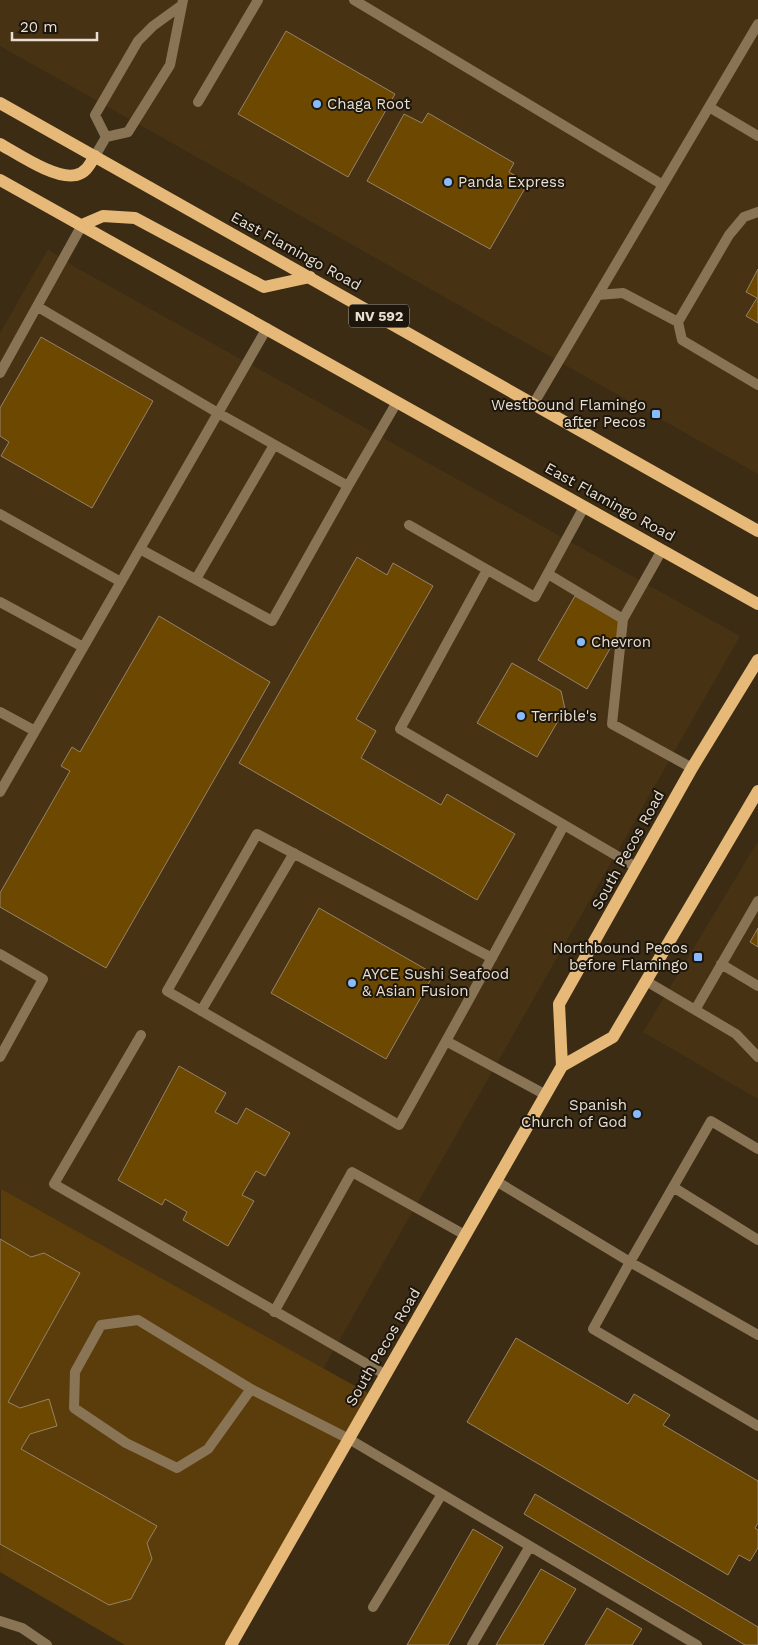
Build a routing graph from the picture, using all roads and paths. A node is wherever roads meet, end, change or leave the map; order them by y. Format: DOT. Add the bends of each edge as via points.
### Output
graph roads {
  1 [pos="258,0"];
  2 [pos="354,0"];
  3 [pos="183,2"];
  4 [pos="758,24"];
  5 [pos="198,102"];
  6 [pos="0,103"];
  7 [pos="709,107"];
  8 [pos="758,136"];
  9 [pos="106,137"];
  10 [pos="0,144"];
  11 [pos="95,156"];
  12 [pos="0,180"];
  13 [pos="663,185"];
  14 [pos="758,212"];
  15 [pos="82,226"];
  16 [pos="310,277"];
  17 [pos="598,295"];
  18 [pos="38,307"];
  19 [pos="678,322"];
  20 [pos="267,328"];
  21 [pos="0,373"];
  22 [pos="758,385"];
  23 [pos="397,402"];
  24 [pos="534,403"];
  25 [pos="218,413"];
  26 [pos="274,445"];
  27 [pos="348,486"];
  28 [pos="584,507"];
  29 [pos="0,514"];
  30 [pos="409,525"];
  31 [pos="758,531"];
  32 [pos="140,549"];
  33 [pos="662,550"];
  34 [pos="487,570"];
  35 [pos="548,574"];
  36 [pos="196,579"];
  37 [pos="121,582"];
  38 [pos="0,602"];
  39 [pos="758,604"];
  40 [pos="623,619"];
  41 [pos="83,647"];
  42 [pos="758,660"];
  43 [pos="0,712"];
  44 [pos="35,732"];
  45 [pos="692,768"];
  46 [pos="0,792"];
  47 [pos="758,793"];
  48 [pos="564,825"];
  49 [pos="294,853"];
  50 [pos="636,867"];
  51 [pos="758,900"];
  52 [pos="0,954"];
  53 [pos="492,958"];
  54 [pos="721,964"];
  55 [pos="646,982"];
  56 [pos="758,986"];
  57 [pos="695,1010"];
  58 [pos="201,1011"];
  59 [pos="141,1035"];
  60 [pos="446,1041"];
  61 [pos="0,1057"];
  62 [pos="758,1057"];
  63 [pos="562,1066"];
  64 [pos="546,1095"];
  65 [pos="758,1150"];
  66 [pos="496,1180"];
  67 [pos="673,1187"];
  68 [pos="466,1235"];
  69 [pos="758,1240"];
  70 [pos="630,1262"];
  71 [pos="274,1312"];
  72 [pos="758,1335"];
  73 [pos="386,1375"];
  74 [pos="251,1389"];
  75 [pos="758,1426"];
  76 [pos="349,1439"];
  77 [pos="442,1494"];
  78 [pos="530,1546"];
  79 [pos="373,1607"];
  80 [pos="0,1621"];
  81 [pos="47,1645"];
  82 [pos="231,1645"];
  83 [pos="472,1645"];
  84 [pos="696,1645"];
  1 -- 5 [label="lane"];
  2 -- 13 [label="lane"];
  3 -- 9 [label="lane" via="170,65 128,132"];
  3 -- 9 [label="lane" via="138,41 95,116"];
  4 -- 7 [label="lane"];
  6 -- 11 [label="main road, East Flamingo Road / NV 592"];
  7 -- 8 [label="lane"];
  7 -- 13 [label="lane"];
  9 -- 11 [label="lane"];
  10 -- 11 [label="main road" via="62,176 76,175 87,169"];
  11 -- 16 [label="main road, East Flamingo Road / NV 592"];
  12 -- 15 [label="main road, East Flamingo Road"];
  13 -- 17 [label="lane"];
  14 -- 19 [label="lane" via="744,217 728,235"];
  15 -- 16 [label="main road" via="103,216 135,218 264,287"];
  15 -- 18 [label="lane"];
  15 -- 20 [label="main road, East Flamingo Road"];
  16 -- 24 [label="main road, East Flamingo Road / NV 592"];
  17 -- 19 [label="lane" via="623,293"];
  17 -- 24 [label="lane"];
  18 -- 21 [label="lane"];
  18 -- 25 [label="lane"];
  19 -- 22 [label="lane" via="682,340"];
  20 -- 23 [label="main road, East Flamingo Road"];
  20 -- 25 [label="lane"];
  23 -- 27 [label="lane"];
  23 -- 28 [label="main road, East Flamingo Road"];
  24 -- 31 [label="main road, East Flamingo Road / NV 592"];
  25 -- 26 [label="lane"];
  25 -- 32 [label="lane"];
  26 -- 27 [label="lane"];
  26 -- 36 [label="lane"];
  27 -- 36 [label="lane" via="272,620"];
  28 -- 33 [label="main road, East Flamingo Road"];
  28 -- 35 [label="lane"];
  29 -- 37 [label="lane"];
  30 -- 34 [label="lane"];
  32 -- 36 [label="lane"];
  32 -- 37 [label="lane"];
  33 -- 39 [label="main road, East Flamingo Road"];
  33 -- 40 [label="lane"];
  34 -- 35 [label="lane" via="535,597"];
  34 -- 48 [label="lane" via="400,729"];
  35 -- 40 [label="lane"];
  37 -- 41 [label="lane"];
  38 -- 41 [label="lane"];
  40 -- 45 [label="lane" via="612,724"];
  41 -- 44 [label="lane"];
  42 -- 45 [label="main road, South Pecos Road"];
  43 -- 44 [label="lane"];
  44 -- 46 [label="lane"];
  45 -- 50 [label="main road, South Pecos Road"];
  47 -- 55 [label="main road"];
  48 -- 50 [label="lane"];
  48 -- 53 [label="lane"];
  49 -- 53 [label="lane"];
  49 -- 58 [label="lane"];
  49 -- 58 [label="lane" via="257,834 167,991"];
  50 -- 63 [label="main road, South Pecos Road" via="560,1004"];
  51 -- 54 [label="lane"];
  52 -- 61 [label="lane" via="43,979"];
  53 -- 60 [label="lane"];
  54 -- 56 [label="lane"];
  54 -- 57 [label="lane"];
  55 -- 57 [label="lane"];
  55 -- 63 [label="main road" via="613,1038"];
  57 -- 62 [label="lane" via="736,1034"];
  58 -- 60 [label="lane" via="398,1125"];
  59 -- 71 [label="lane" via="54,1184"];
  60 -- 64 [label="lane"];
  63 -- 64 [label="main road, South Pecos Road"];
  64 -- 66 [label="main road, South Pecos Road"];
  65 -- 67 [label="lane" via="711,1121"];
  66 -- 68 [label="main road, South Pecos Road"];
  66 -- 70 [label="lane"];
  67 -- 69 [label="lane"];
  67 -- 70 [label="lane"];
  68 -- 71 [label="lane" via="352,1172"];
  68 -- 73 [label="main road, South Pecos Road"];
  70 -- 72 [label="lane"];
  70 -- 75 [label="lane" via="593,1329"];
  71 -- 73 [label="lane"];
  73 -- 76 [label="main road, South Pecos Road"];
  74 -- 74 [label="lane" via="138,1320 101,1325 75,1372 74,1408 126,1443 177,1468 208,1449"];
  74 -- 76 [label="lane"];
  76 -- 77 [label="lane"];
  76 -- 82 [label="main road, South Pecos Road"];
  77 -- 78 [label="lane"];
  77 -- 79 [label="lane"];
  78 -- 83 [label="lane"];
  78 -- 84 [label="lane"];
  80 -- 81 [label="lane" via="22,1628"];
}
